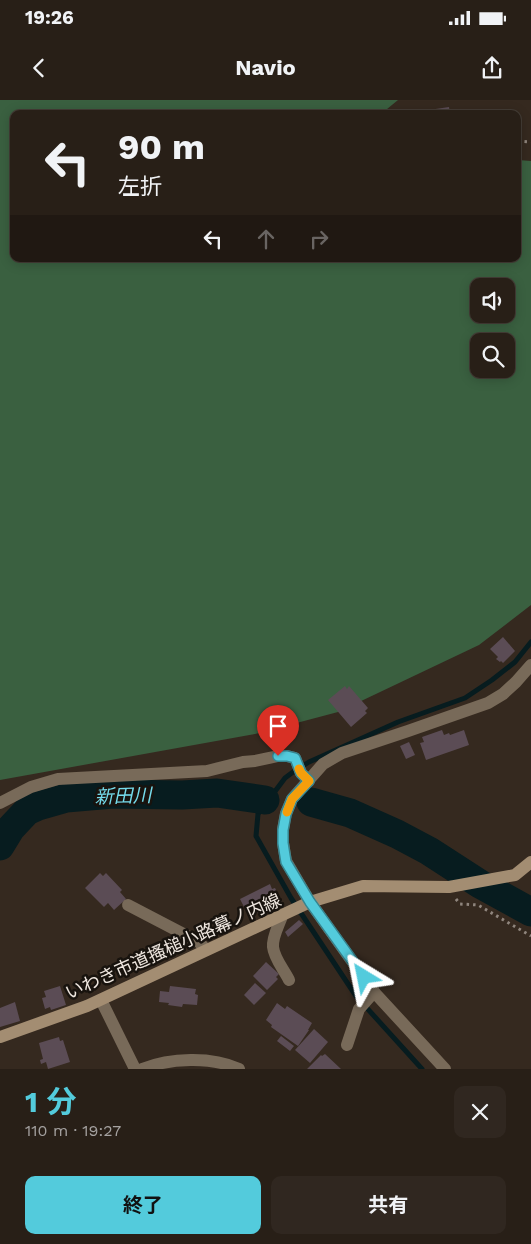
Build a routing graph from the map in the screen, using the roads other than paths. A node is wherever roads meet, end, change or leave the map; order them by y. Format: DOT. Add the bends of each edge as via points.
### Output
graph roads {
  1 [pos="531,665"];
  2 [pos="305,780"];
  3 [pos="0,803"];
  4 [pos="531,862"];
  5 [pos="128,905"];
  6 [pos="298,908"];
  7 [pos="206,950"];
  8 [pos="290,980"];
  9 [pos="374,992"];
  10 [pos="101,1000"];
  11 [pos="0,1037"];
  12 [pos="348,1045"];
  13 [pos="135,1069"];
  14 [pos="142,1069"];
  15 [pos="238,1069"];
  16 [pos="445,1069"];
  1 -- 2 [label="street" via="503,694 488,703 342,753"];
  2 -- 3 [label="street" via="295,758 278,756 207,771 58,778"];
  2 -- 6 [label="street" via="292,799 283,830 286,862"];
  4 -- 6 [label="street, いわき市道搔槌小路幕ノ内線" via="515,874 449,887 363,886"];
  5 -- 7 [label="street" via="198,942"];
  6 -- 7 [label="street, いわき市道搔槌小路幕ノ内線"];
  6 -- 8 [label="street" via="274,941 273,948"];
  6 -- 9 [label="street"];
  7 -- 10 [label="street, いわき市道搔槌小路幕ノ内線"];
  9 -- 12 [label="street" via="360,1009"];
  9 -- 16 [label="street"];
  10 -- 11 [label="street, いわき市道搔槌小路幕ノ内線"];
  10 -- 13 [label="street"];
  14 -- 15 [label="street" via="195,1060"];
}
